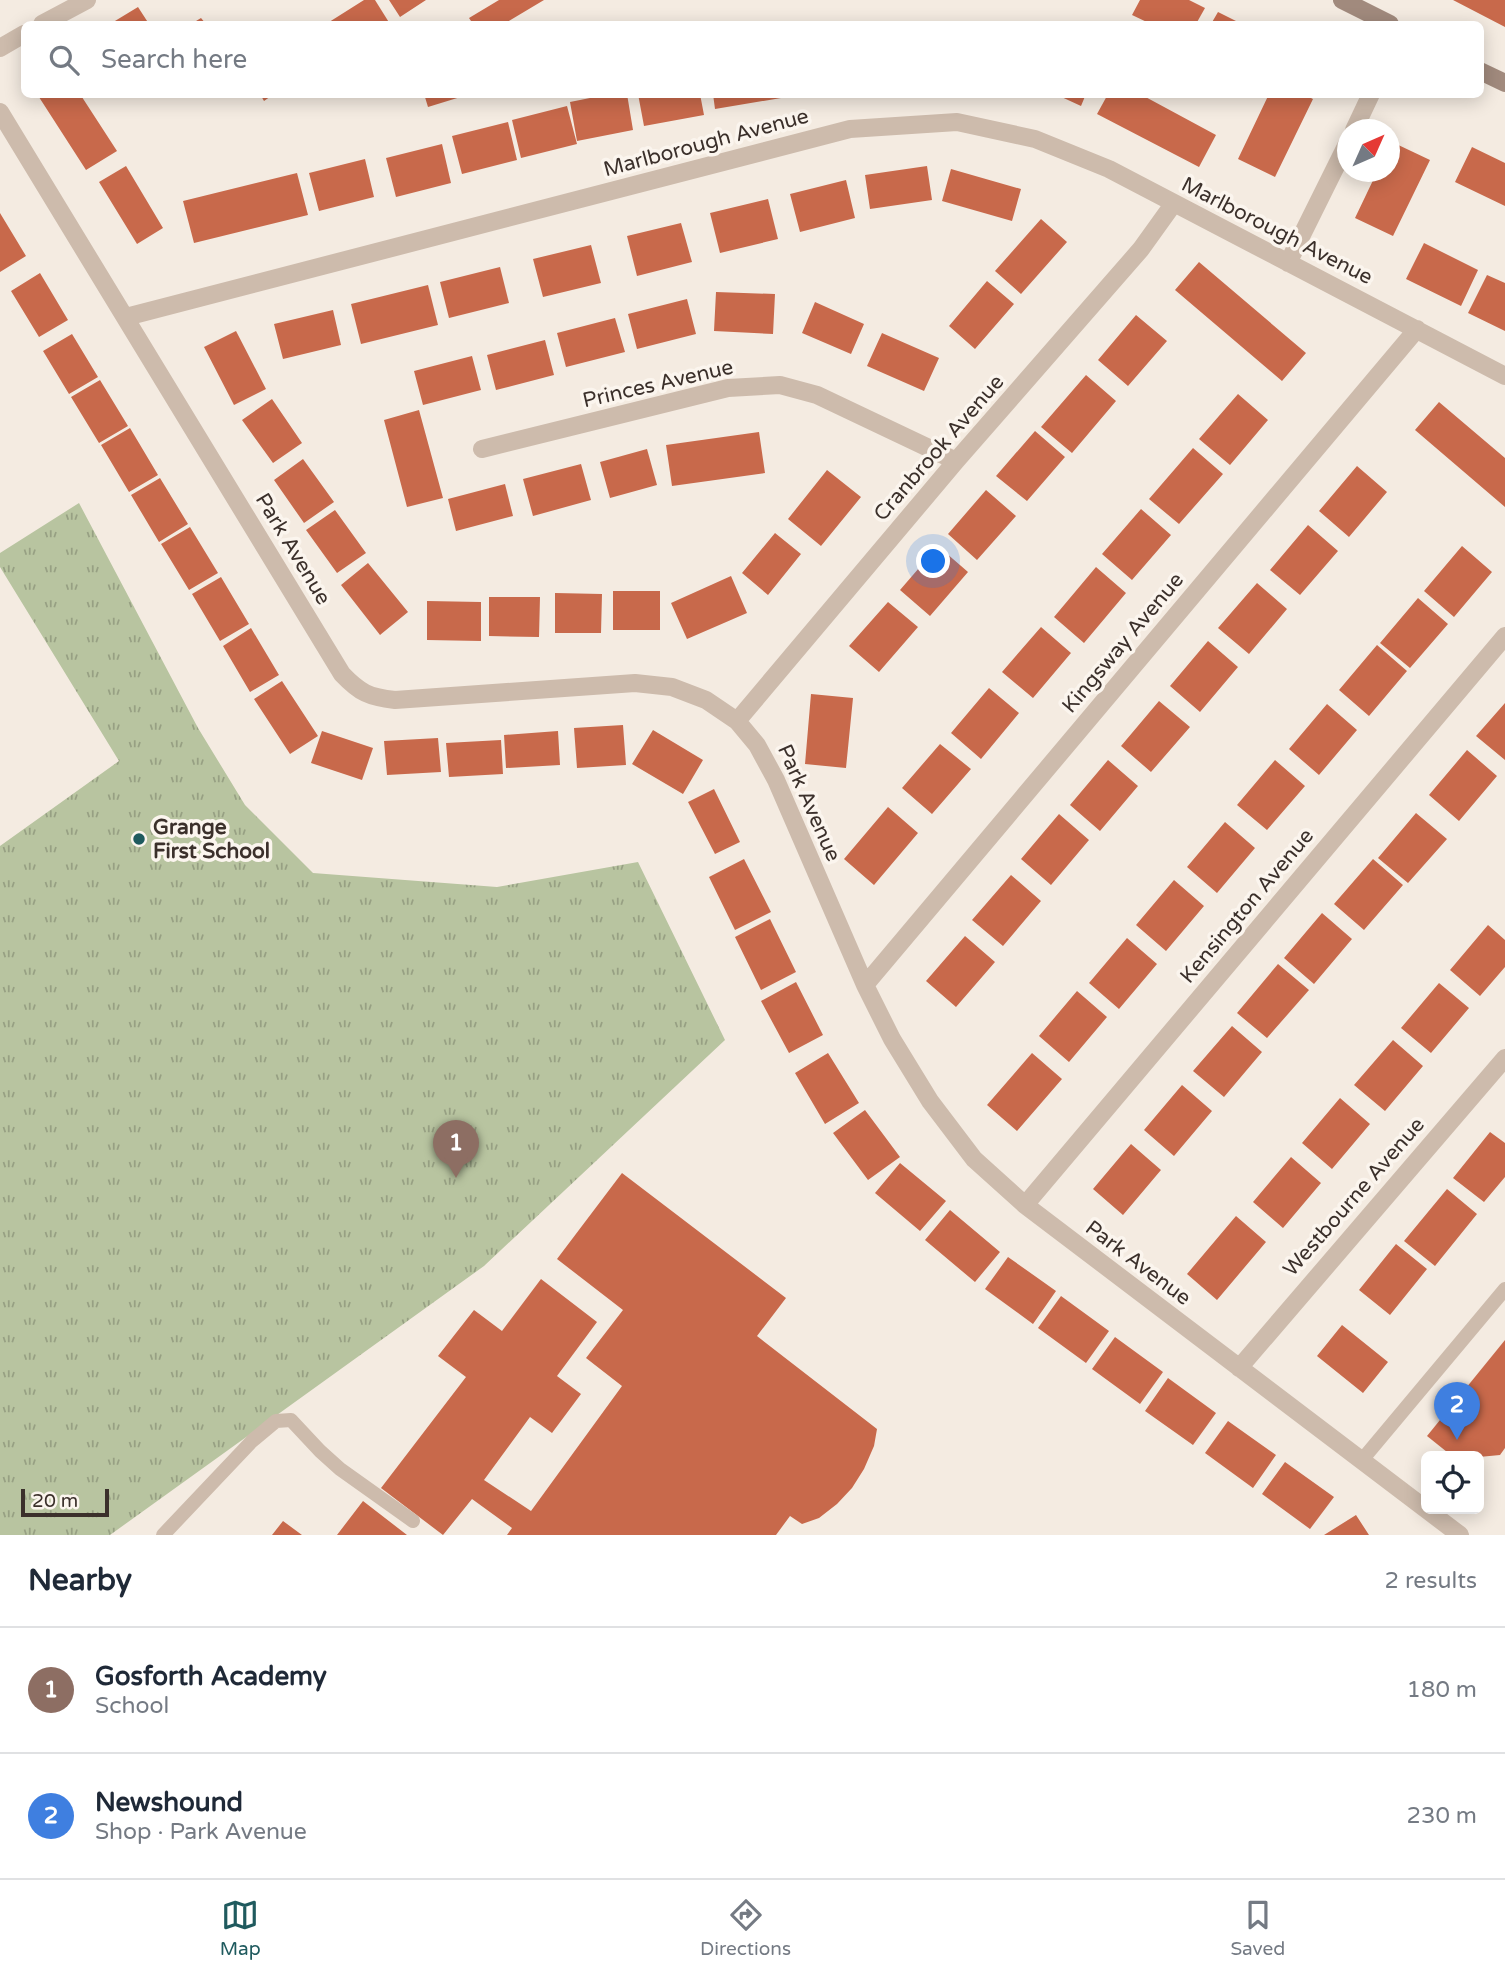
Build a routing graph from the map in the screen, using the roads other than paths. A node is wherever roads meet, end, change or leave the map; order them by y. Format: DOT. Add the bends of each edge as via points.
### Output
graph roads {
  1 [pos="87,0"];
  2 [pos="1342,0"];
  3 [pos="48,21"];
  4 [pos="1384,21"];
  5 [pos="21,36"];
  6 [pos="0,48"];
  7 [pos="1484,73"];
  8 [pos="1505,83"];
  9 [pos="1369,98"];
  10 [pos="0,111"];
  11 [pos="1359,119"];
  12 [pos="1337,164"];
  13 [pos="1174,203"];
  14 [pos="1288,262"];
  15 [pos="126,317"];
  16 [pos="1417,329"];
  17 [pos="1505,376"];
  18 [pos="482,449"];
  19 [pos="956,461"];
  20 [pos="1505,636"];
  21 [pos="737,721"];
  22 [pos="864,985"];
  23 [pos="1505,1058"];
  24 [pos="1025,1205"];
  25 [pos="1505,1289"];
  26 [pos="1239,1368"];
  27 [pos="1362,1460"];
  28 [pos="413,1521"];
  29 [pos="163,1535"];
  30 [pos="1461,1535"];
  1 -- 3 [label="street"];
  2 -- 4 [label="street"];
  5 -- 6 [label="street"];
  7 -- 8 [label="street"];
  9 -- 11 [label="street"];
  10 -- 15 [label="street, Park Avenue"];
  12 -- 14 [label="street"];
  13 -- 14 [label="street, Marlborough Avenue"];
  13 -- 15 [label="street, Marlborough Avenue" via="1109,169 1035,139 957,122 850,129"];
  13 -- 19 [label="street, Cranbrook Avenue" via="1141,248"];
  14 -- 16 [label="street, Marlborough Avenue"];
  15 -- 21 [label="street, Park Avenue" via="342,674 357,690 394,700 635,683 672,687 705,700"];
  16 -- 17 [label="street, Marlborough Avenue"];
  16 -- 22 [label="street, Kingsway Avenue"];
  18 -- 19 [label="street, Princes Avenue" via="728,388 780,385 817,395"];
  19 -- 21 [label="street, Cranbrook Avenue"];
  20 -- 24 [label="street, Kensington Avenue"];
  21 -- 22 [label="street, Park Avenue" via="776,780"];
  22 -- 24 [label="street, Park Avenue" via="930,1101 974,1159"];
  23 -- 26 [label="street, Westbourne Avenue"];
  24 -- 26 [label="street, Park Avenue"];
  25 -- 27 [label="lane"];
  26 -- 27 [label="street, Park Avenue"];
  27 -- 30 [label="street, Park Avenue"];
  28 -- 29 [label="lane" via="340,1469 291,1420 276,1421 253,1441"];
}
